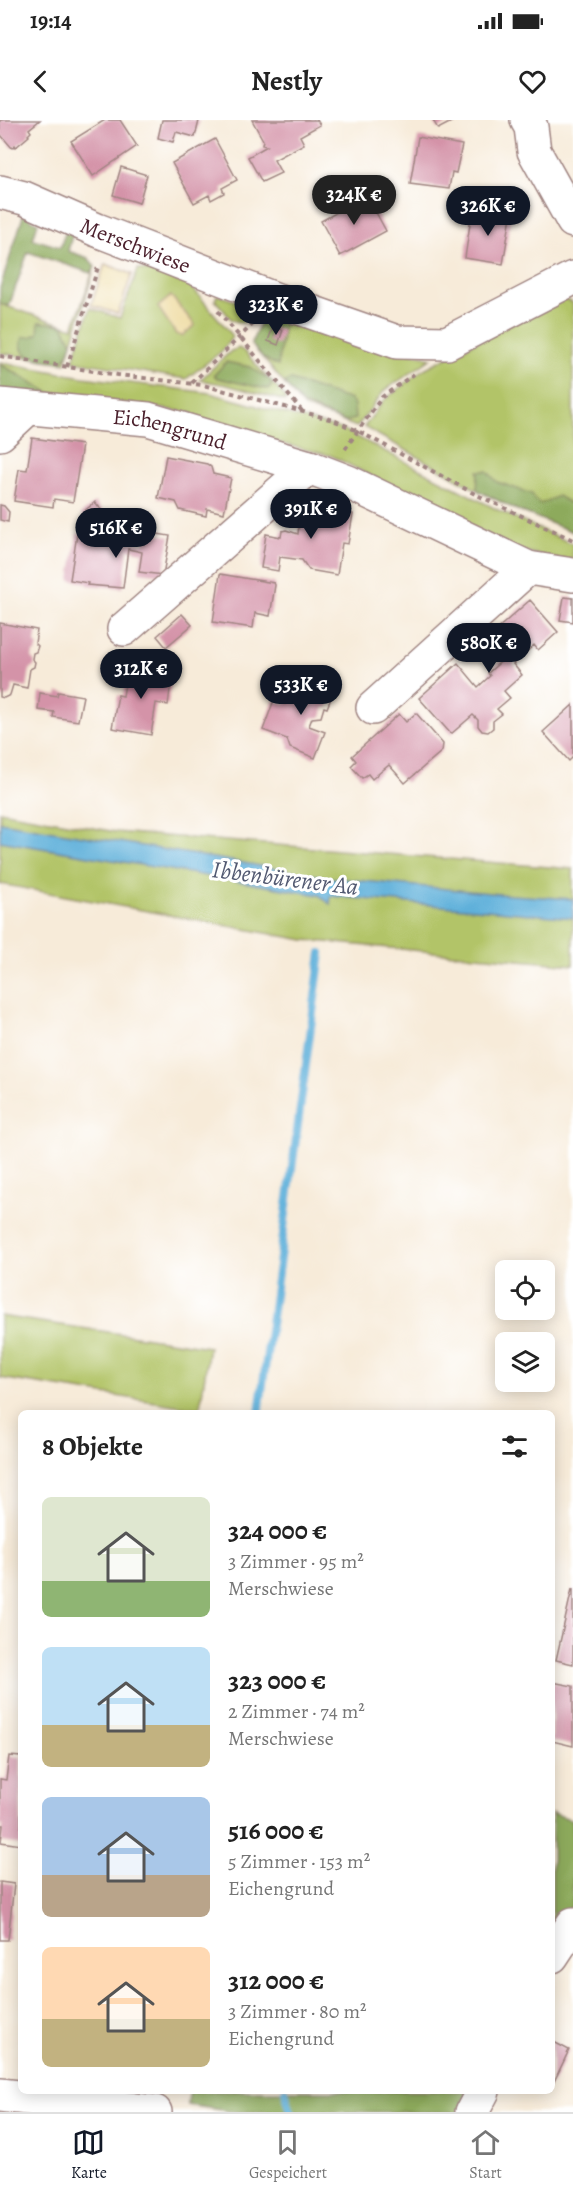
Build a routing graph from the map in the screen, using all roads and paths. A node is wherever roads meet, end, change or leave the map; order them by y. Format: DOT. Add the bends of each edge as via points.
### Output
graph roads {
  1 [pos="527,120"];
  2 [pos="0,192"];
  3 [pos="573,221"];
  4 [pos="108,234"];
  5 [pos="573,278"];
  6 [pos="277,300"];
  7 [pos="211,302"];
  8 [pos="240,336"];
  9 [pos="447,343"];
  10 [pos="0,356"];
  11 [pos="67,367"];
  12 [pos="191,384"];
  13 [pos="14,407"];
  14 [pos="302,412"];
  15 [pos="358,431"];
  16 [pos="0,434"];
  17 [pos="309,467"];
  18 [pos="573,540"];
  19 [pos="528,568"];
  20 [pos="573,575"];
  21 [pos="124,629"];
  22 [pos="373,708"];
  23 [pos="573,1923"];
  24 [pos="555,1951"];
  25 [pos="481,2094"];
  26 [pos="0,2095"];
  27 [pos="155,2112"];
  28 [pos="472,2112"];
  1 -- 3 [label="street" via="534,151"];
  2 -- 4 [label="street, Merschwiese" via="24,198"];
  4 -- 6 [label="street, Merschwiese"];
  4 -- 11 [label="path"];
  5 -- 9 [label="street, Merschwiese"];
  6 -- 8 [label="path"];
  6 -- 9 [label="street, Merschwiese" via="397,342"];
  7 -- 8 [label="path"];
  8 -- 12 [label="path"];
  8 -- 14 [label="path"];
  9 -- 15 [label="path" via="435,360 382,397"];
  10 -- 11 [label="path"];
  11 -- 12 [label="path"];
  12 -- 14 [label="path"];
  13 -- 16 [label="street, Eichengrund"];
  13 -- 17 [label="street, Eichengrund" via="148,419"];
  14 -- 15 [label="path"];
  15 -- 17 [label="path" via="335,459"];
  15 -- 18 [label="path" via="475,494"];
  17 -- 19 [label="street, Eichengrund"];
  17 -- 21 [label="street"];
  19 -- 20 [label="street, Eichengrund"];
  19 -- 22 [label="street"];
  23 -- 24 [label="street"];
  25 -- 28 [label="street"];
  26 -- 27 [label="street"];
}
